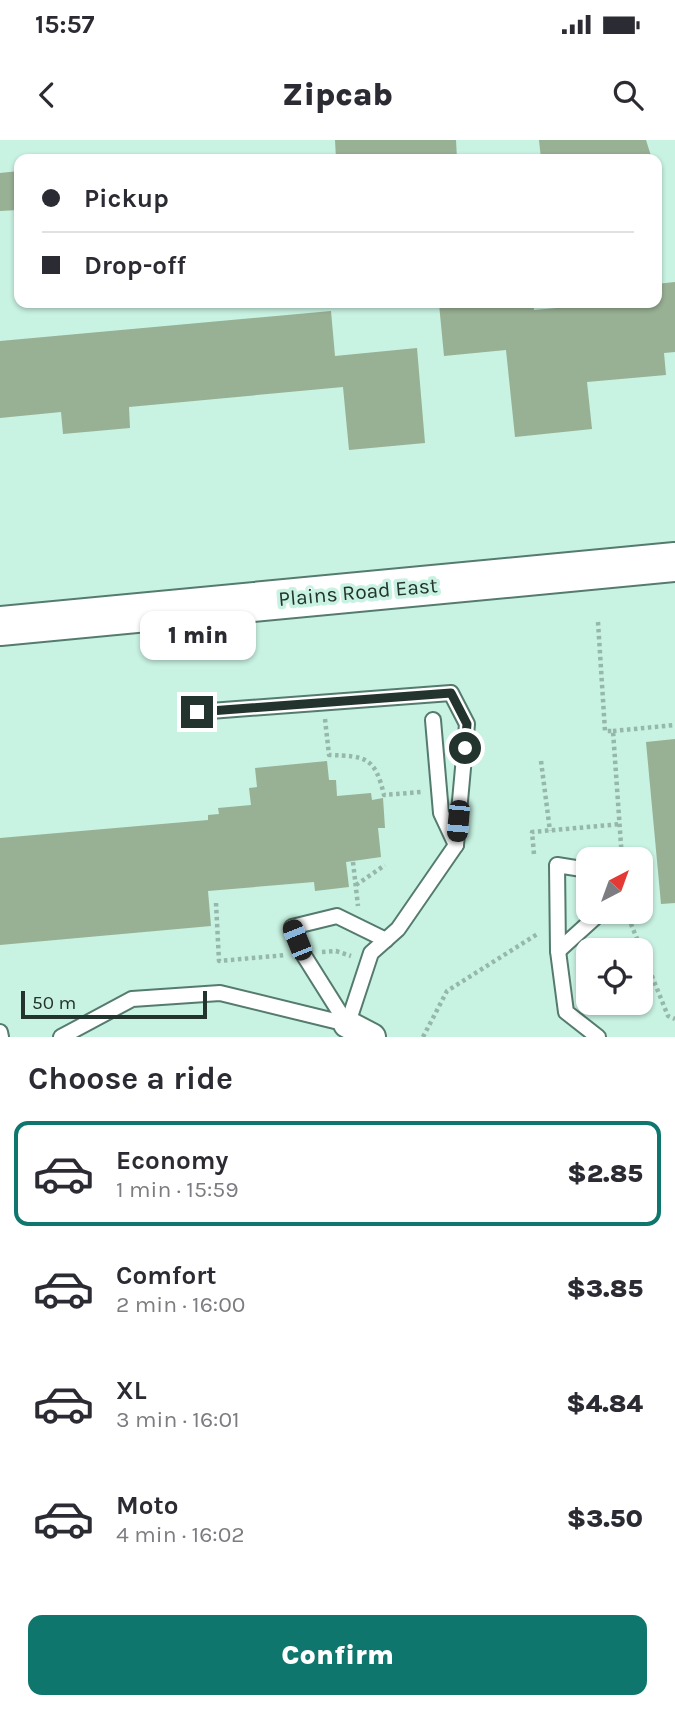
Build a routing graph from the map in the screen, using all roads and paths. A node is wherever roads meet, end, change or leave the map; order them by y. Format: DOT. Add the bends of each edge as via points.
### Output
graph roads {
  1 [pos="675,562"];
  2 [pos="598,622"];
  3 [pos="0,626"];
  4 [pos="324,703"];
  5 [pos="197,712"];
  6 [pos="433,720"];
  7 [pos="675,725"];
  8 [pos="613,731"];
  9 [pos="541,761"];
  10 [pos="439,791"];
  11 [pos="621,824"];
  12 [pos="550,831"];
  13 [pos="456,845"];
  14 [pos="622,847"];
  15 [pos="534,854"];
  16 [pos="353,862"];
  17 [pos="385,865"];
  18 [pos="576,868"];
  19 [pos="356,885"];
  20 [pos="216,903"];
  21 [pos="558,922"];
  22 [pos="588,924"];
  23 [pos="632,924"];
  24 [pos="360,927"];
  25 [pos="386,940"];
  26 [pos="558,951"];
  27 [pos="303,954"];
  28 [pos="368,963"];
  29 [pos="675,1019"];
  30 [pos="346,1031"];
  31 [pos="61,1037"];
  32 [pos="372,1037"];
  33 [pos="423,1037"];
  34 [pos="598,1037"];
  1 -- 3 [label="main road, Plains Road East"];
  2 -- 8 [label="path" via="605,731"];
  4 -- 5 [label="lane"];
  4 -- 10 [label="path" via="329,755 369,761 379,773 384,795"];
  4 -- 13 [label="lane" via="451,693 467,724"];
  6 -- 10 [label="lane"];
  7 -- 8 [label="path"];
  8 -- 11 [label="path"];
  9 -- 12 [label="path"];
  10 -- 13 [label="lane" via="441,813"];
  11 -- 12 [label="path"];
  11 -- 14 [label="path"];
  12 -- 15 [label="path" via="532,832"];
  13 -- 25 [label="lane"];
  16 -- 19 [label="path"];
  17 -- 19 [label="path"];
  18 -- 21 [label="lane" via="557,865"];
  19 -- 24 [label="path"];
  20 -- 27 [label="path" via="219,961"];
  21 -- 26 [label="lane"];
  21 -- 33 [label="path" via="447,991"];
  22 -- 26 [label="lane"];
  23 -- 29 [label="path" via="668,1016"];
  24 -- 25 [label="lane"];
  24 -- 27 [label="lane" via="337,916 292,927"];
  25 -- 28 [label="lane" via="371,953"];
  26 -- 34 [label="lane" via="566,1012"];
  27 -- 28 [label="path" via="336,951"];
  27 -- 30 [label="lane"];
  28 -- 30 [label="lane"];
  30 -- 31 [label="lane" via="220,993 132,999"];
  30 -- 32 [label="street"];
}
